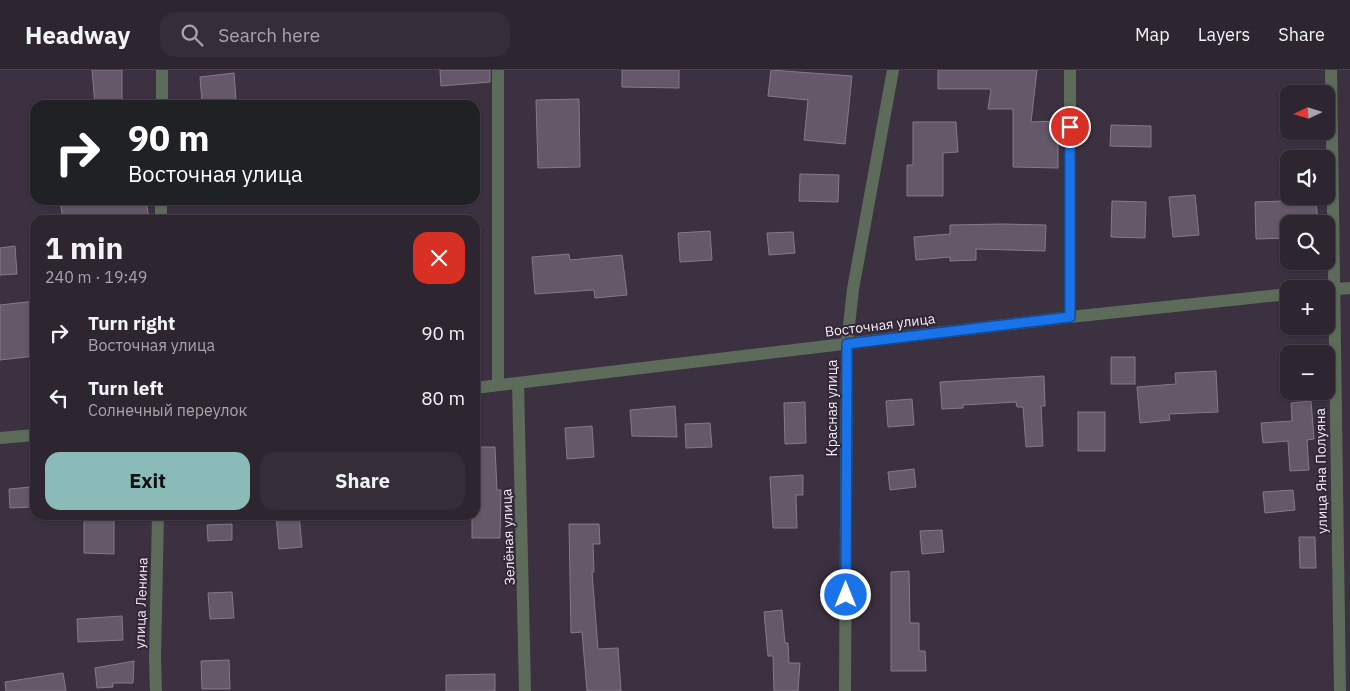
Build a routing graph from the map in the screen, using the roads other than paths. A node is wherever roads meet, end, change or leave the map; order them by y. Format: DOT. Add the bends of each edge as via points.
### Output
graph roads {
  1 [pos="162,70"];
  2 [pos="498,70"];
  3 [pos="893,70"];
  4 [pos="1070,70"];
  5 [pos="1331,70"];
  6 [pos="162,100"];
  7 [pos="1330,280"];
  8 [pos="1350,288"];
  9 [pos="1335,290"];
  10 [pos="1280,295"];
  11 [pos="1070,317"];
  12 [pos="1331,335"];
  13 [pos="847,344"];
  14 [pos="518,383"];
  15 [pos="498,385"];
  16 [pos="480,387"];
  17 [pos="30,435"];
  18 [pos="0,438"];
  19 [pos="158,520"];
  20 [pos="156,691"];
  21 [pos="525,691"];
  22 [pos="845,691"];
  23 [pos="1340,691"];
  1 -- 6 [label="street"];
  2 -- 15 [label="street"];
  3 -- 13 [label="street, Красная улица" via="853,289"];
  4 -- 11 [label="street"];
  5 -- 7 [label="street, улица Яна Полуяна"];
  8 -- 9 [label="street"];
  10 -- 11 [label="street, Восточная улица"];
  11 -- 13 [label="street, Восточная улица"];
  12 -- 23 [label="street, улица Яна Полуяна"];
  13 -- 14 [label="street, Восточная улица"];
  13 -- 22 [label="street, Красная улица"];
  14 -- 15 [label="street, Восточная улица"];
  14 -- 21 [label="street, Зелёная улица"];
  15 -- 16 [label="street, Восточная улица"];
  17 -- 18 [label="street"];
  19 -- 20 [label="street, улица Ленина"];
}
